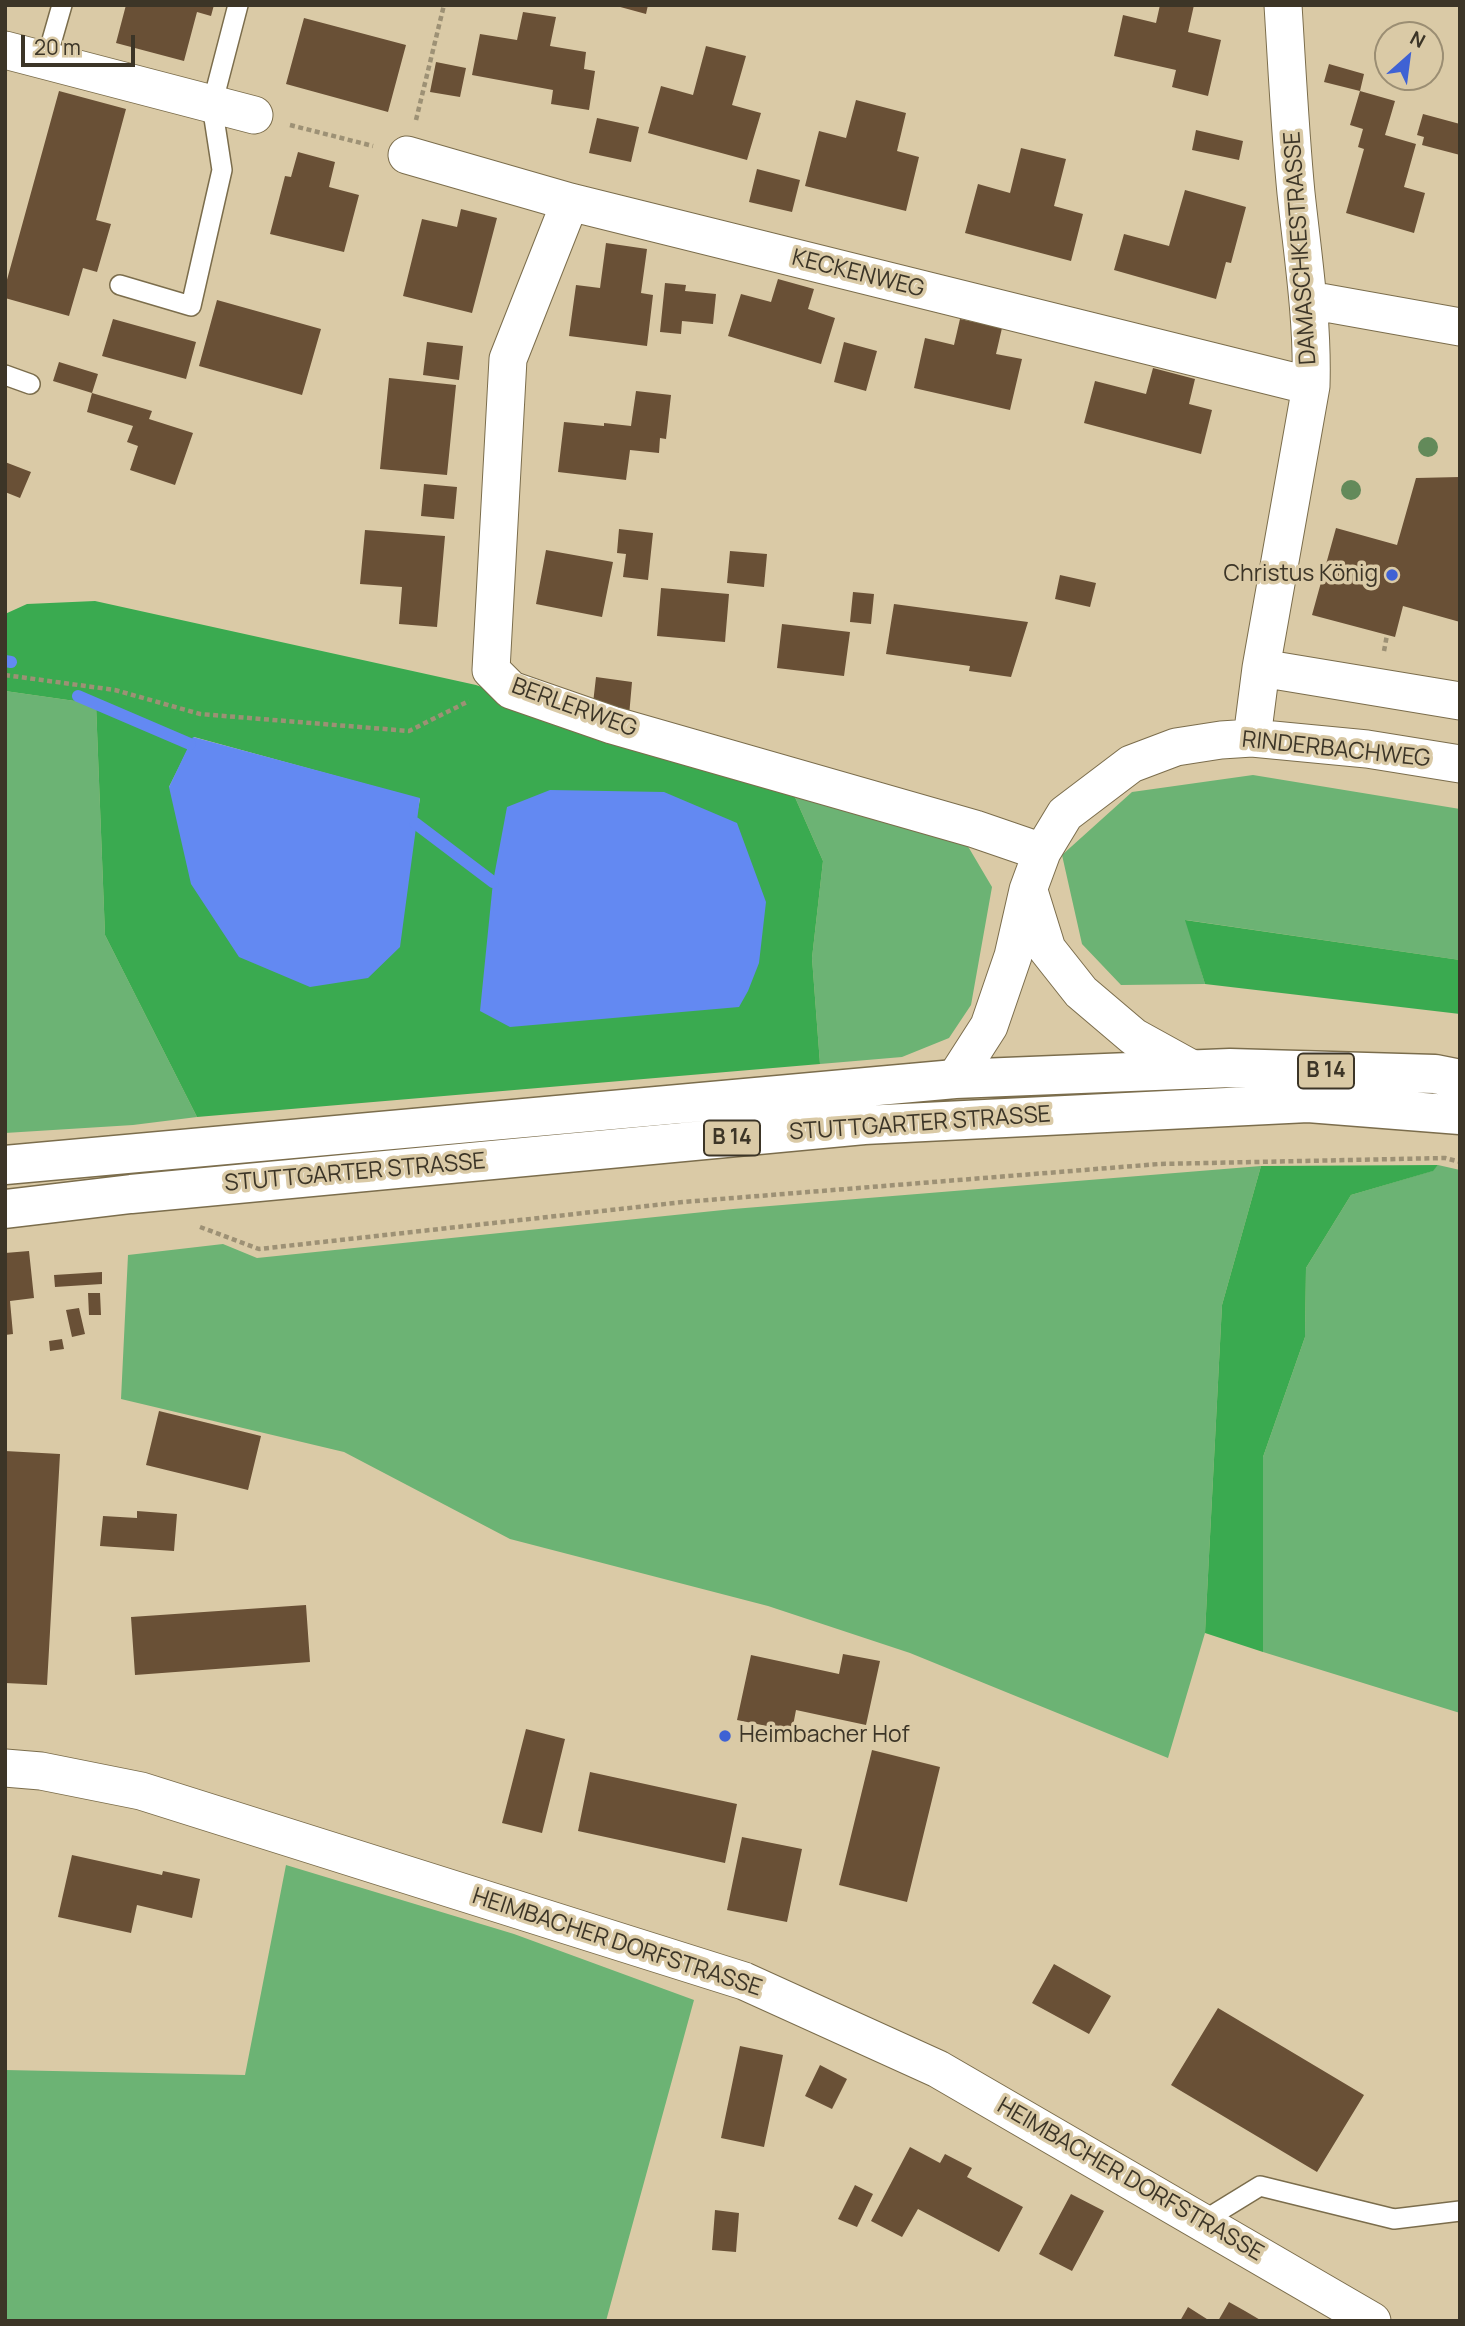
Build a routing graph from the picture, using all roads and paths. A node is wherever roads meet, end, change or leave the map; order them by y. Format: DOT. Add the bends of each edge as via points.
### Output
graph roads {
  1 [pos="62,5"];
  2 [pos="238,5"];
  3 [pos="444,5"];
  4 [pos="1283,5"];
  5 [pos="5,50"];
  6 [pos="46,61"];
  7 [pos="212,104"];
  8 [pos="254,115"];
  9 [pos="407,155"];
  10 [pos="570,202"];
  11 [pos="120,285"];
  12 [pos="1309,300"];
  13 [pos="1460,327"];
  14 [pos="5,375"];
  15 [pos="30,384"];
  16 [pos="1311,386"];
  17 [pos="1387,635"];
  18 [pos="1386,643"];
  19 [pos="1261,668"];
  20 [pos="5,675"];
  21 [pos="504,683"];
  22 [pos="1460,701"];
  23 [pos="1252,738"];
  24 [pos="1460,764"];
  25 [pos="1042,852"];
  26 [pos="1028,890"];
  27 [pos="1192,1069"];
  28 [pos="955,1079"];
  29 [pos="1460,1079"];
  30 [pos="1460,1115"];
  31 [pos="1460,1162"];
  32 [pos="5,1165"];
  33 [pos="5,1209"];
  34 [pos="188,1223"];
  35 [pos="5,1768"];
  36 [pos="1460,2211"];
  37 [pos="1203,2221"];
  38 [pos="1372,2321"];
  1 -- 6 [label="lane"];
  2 -- 7 [label="lane"];
  3 -- 9 [label="path"];
  4 -- 12 [label="street, DAMASCHKESTRASSE"];
  5 -- 6 [label="street"];
  6 -- 7 [label="street"];
  7 -- 8 [label="street"];
  7 -- 11 [label="lane" via="222,170 191,306"];
  8 -- 9 [label="path"];
  9 -- 10 [label="street, KECKENWEG"];
  10 -- 16 [label="street, KECKENWEG"];
  10 -- 21 [label="street, BERLERWEG" via="508,359 491,670"];
  12 -- 13 [label="street"];
  12 -- 16 [label="street, DAMASCHKESTRASSE"];
  14 -- 15 [label="lane"];
  16 -- 19 [label="street, DAMASCHKESTRASSE"];
  17 -- 18 [label="path"];
  19 -- 22 [label="street"];
  19 -- 23 [label="street, DAMASCHKESTRASSE"];
  20 -- 21 [label="path" via="116,690 200,714 409,731"];
  21 -- 25 [label="street, BERLERWEG" via="511,690 612,724"];
  23 -- 24 [label="street, RINDERBACHWEG"];
  23 -- 25 [label="street, RINDERBACHWEG" via="1176,747 1132,764 1065,814"];
  25 -- 26 [label="street, RINDERBACHWEG"];
  26 -- 27 [label="street" via="1047,949 1081,992 1134,1037"];
  26 -- 28 [label="street, RINDERBACHWEG" via="1013,956 989,1026"];
  27 -- 28 [label="main road, STUTTGARTER STRASSE / B 14"];
  27 -- 29 [label="main road, STUTTGARTER STRASSE / B 14" via="1435,1074"];
  28 -- 32 [label="main road, STUTTGARTER STRASSE / B 14"];
  30 -- 33 [label="main road, STUTTGARTER STRASSE / B 14" via="1308,1103 864,1125"];
  31 -- 34 [label="path" via="1445,1158 1159,1164 683,1202 259,1249"];
  35 -- 37 [label="street, HEIMBACHER DORFSTRASSE" via="141,1790 744,1981 938,2069"];
  36 -- 37 [label="lane" via="1394,2219 1259,2186"];
  37 -- 38 [label="street, HEIMBACHER DORFSTRASSE"];
}
